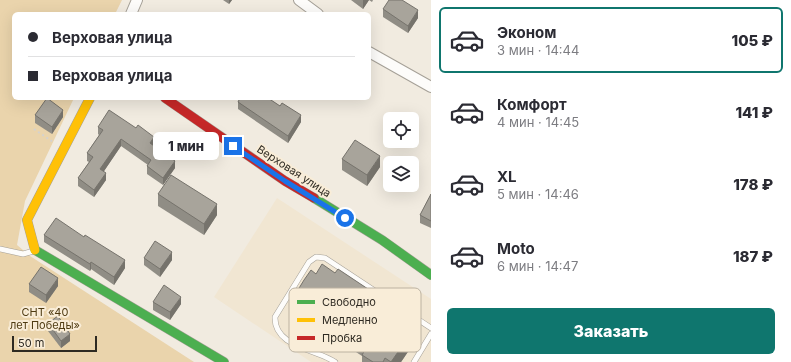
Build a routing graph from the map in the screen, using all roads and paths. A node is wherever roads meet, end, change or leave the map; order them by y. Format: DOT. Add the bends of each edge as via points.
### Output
graph roads {
  1 [pos="137,0"];
  2 [pos="299,0"];
  3 [pos="132,12"];
  4 [pos="315,12"];
  5 [pos="371,53"];
  6 [pos="431,87"];
  7 [pos="89,100"];
  8 [pos="168,100"];
  9 [pos="34,129"];
  10 [pos="64,149"];
  11 [pos="0,249"];
  12 [pos="36,251"];
  13 [pos="431,275"];
  14 [pos="293,288"];
  15 [pos="370,288"];
  16 [pos="289,294"];
  17 [pos="421,321"];
  18 [pos="431,328"];
  19 [pos="431,334"];
  20 [pos="289,340"];
  21 [pos="421,350"];
  22 [pos="311,352"];
  23 [pos="420,352"];
  24 [pos="224,362"];
  25 [pos="335,362"];
  26 [pos="414,362"];
  1 -- 3 [label="street"];
  2 -- 4 [label="street"];
  5 -- 6 [label="street"];
  7 -- 10 [label="street"];
  8 -- 13 [label="street, Верховая улица" via="285,181 382,240"];
  9 -- 10 [label="path"];
  10 -- 12 [label="street" via="27,220"];
  11 -- 12 [label="lane" via="23,254"];
  12 -- 24 [label="street"];
  14 -- 15 [label="lane" via="309,262 316,257 325,258"];
  16 -- 20 [label="lane" via="275,317 275,326 280,334"];
  17 -- 18 [label="lane"];
  19 -- 21 [label="lane"];
  22 -- 25 [label="lane"];
  23 -- 26 [label="lane"];
}
